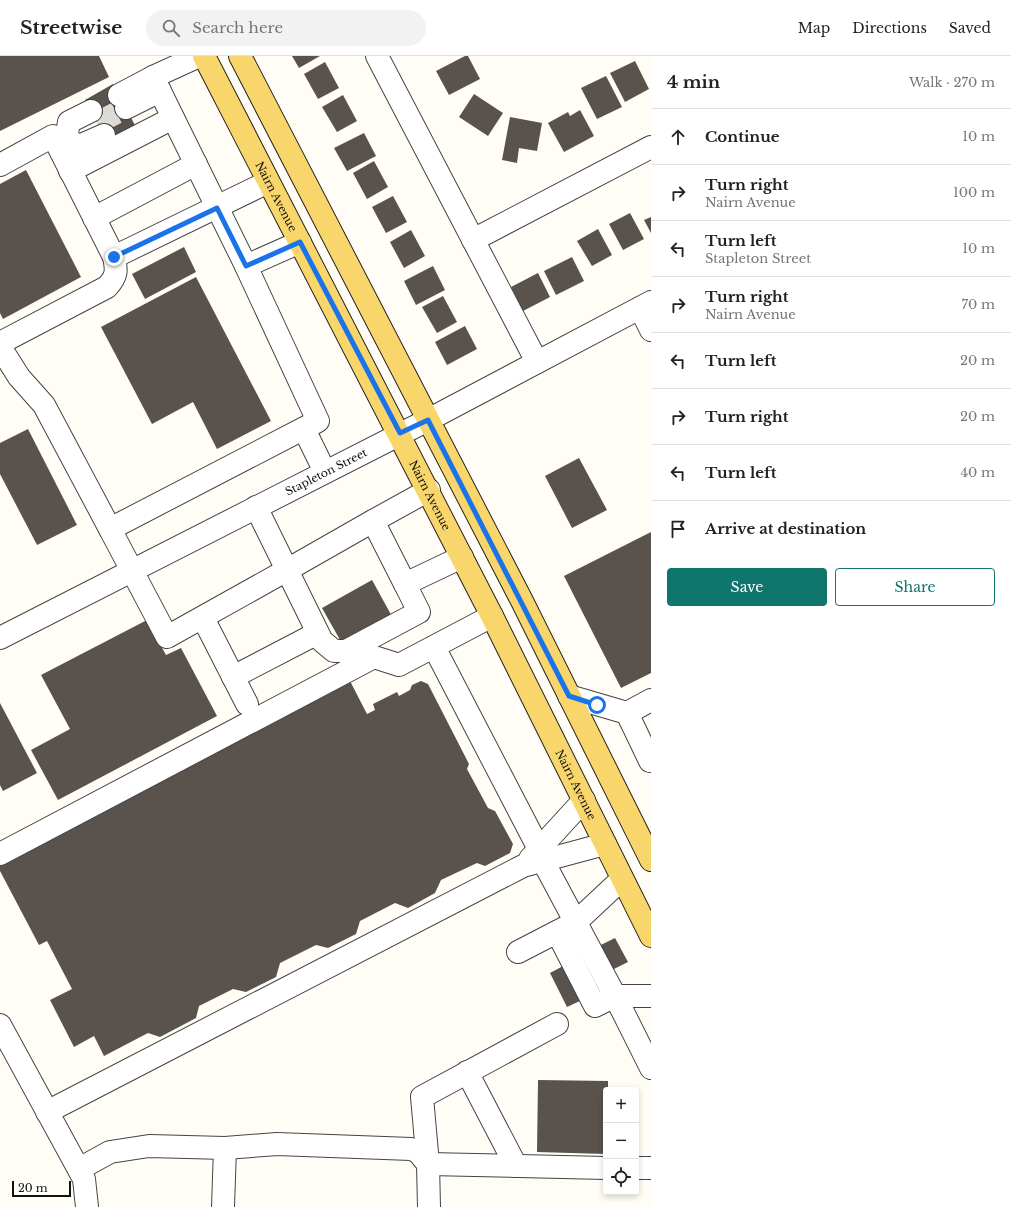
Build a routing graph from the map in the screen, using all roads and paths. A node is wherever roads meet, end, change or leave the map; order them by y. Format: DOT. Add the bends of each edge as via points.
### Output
graph roads {
  1 [pos="199,56"];
  2 [pos="204,56"];
  3 [pos="240,56"];
  4 [pos="377,56"];
  5 [pos="163,98"];
  6 [pos="97,123"];
  7 [pos="62,142"];
  8 [pos="651,147"];
  9 [pos="196,164"];
  10 [pos="0,165"];
  11 [pos="297,167"];
  12 [pos="70,171"];
  13 [pos="268,182"];
  14 [pos="217,208"];
  15 [pos="94,218"];
  16 [pos="473,240"];
  17 [pos="300,242"];
  18 [pos="114,257"];
  19 [pos="246,266"];
  20 [pos="646,305"];
  21 [pos="651,330"];
  22 [pos="0,343"];
  23 [pos="0,347"];
  24 [pos="537,362"];
  25 [pos="428,420"];
  26 [pos="304,428"];
  27 [pos="400,433"];
  28 [pos="325,472"];
  29 [pos="429,490"];
  30 [pos="256,507"];
  31 [pos="373,520"];
  32 [pos="110,529"];
  33 [pos="462,557"];
  34 [pos="287,570"];
  35 [pos="133,572"];
  36 [pos="405,584"];
  37 [pos="522,601"];
  38 [pos="492,616"];
  39 [pos="203,618"];
  40 [pos="0,638"];
  41 [pos="308,638"];
  42 [pos="434,647"];
  43 [pos="233,677"];
  44 [pos="569,696"];
  45 [pos="651,700"];
  46 [pos="247,704"];
  47 [pos="627,713"];
  48 [pos="651,761"];
  49 [pos="584,800"];
  50 [pos="605,844"];
  51 [pos="0,854"];
  52 [pos="535,859"];
  53 [pos="651,860"];
  54 [pos="622,878"];
  55 [pos="576,922"];
  56 [pos="557,932"];
  57 [pos="651,936"];
  58 [pos="518,952"];
  59 [pos="615,996"];
  60 [pos="651,996"];
  61 [pos="557,1024"];
  62 [pos="0,1025"];
  63 [pos="650,1060"];
  64 [pos="467,1072"];
  65 [pos="47,1112"];
  66 [pos="226,1148"];
  67 [pos="428,1164"];
  68 [pos="516,1166"];
  69 [pos="603,1168"];
  70 [pos="639,1168"];
  71 [pos="651,1168"];
  72 [pos="79,1169"];
  73 [pos="87,1207"];
  74 [pos="223,1207"];
  75 [pos="429,1207"];
  1 -- 5 [label="street"];
  2 -- 13 [label="main road, Nairn Avenue"];
  3 -- 11 [label="main road"];
  4 -- 16 [label="street"];
  5 -- 5 [label="street" via="126,108"];
  5 -- 9 [label="street"];
  5 -- 12 [label="street"];
  6 -- 7 [label="street" via="79,146"];
  7 -- 10 [label="street" via="53,136"];
  7 -- 12 [label="street"];
  8 -- 16 [label="street"];
  9 -- 14 [label="street"];
  9 -- 15 [label="street"];
  11 -- 13 [label="main road"];
  11 -- 25 [label="main road"];
  12 -- 15 [label="street"];
  13 -- 14 [label="street"];
  13 -- 17 [label="main road, Nairn Avenue"];
  14 -- 18 [label="street"];
  14 -- 19 [label="street"];
  15 -- 18 [label="street"];
  16 -- 24 [label="street"];
  17 -- 19 [label="street"];
  17 -- 27 [label="main road, Nairn Avenue"];
  18 -- 22 [label="street" via="117,270 115,278 107,287"];
  19 -- 26 [label="street" via="318,421"];
  20 -- 21 [label="street"];
  20 -- 24 [label="street, Stapleton Street"];
  23 -- 32 [label="street" via="19,377 44,405"];
  24 -- 25 [label="street, Stapleton Street"];
  25 -- 27 [label="street, Stapleton Street"];
  25 -- 37 [label="main road"];
  26 -- 28 [label="street"];
  26 -- 32 [label="street"];
  27 -- 28 [label="street, Stapleton Street"];
  27 -- 29 [label="main road, Nairn Avenue"];
  28 -- 30 [label="street, Stapleton Street"];
  29 -- 31 [label="street"];
  29 -- 33 [label="main road, Nairn Avenue"];
  30 -- 34 [label="street"];
  30 -- 35 [label="street, Stapleton Street"];
  31 -- 34 [label="street"];
  31 -- 36 [label="street"];
  32 -- 35 [label="street"];
  33 -- 36 [label="street"];
  33 -- 38 [label="main road, Nairn Avenue"];
  34 -- 36 [label="street" via="322,641 334,651 346,651 419,612"];
  34 -- 39 [label="street"];
  35 -- 39 [label="street" via="168,637"];
  35 -- 40 [label="street, Stapleton Street"];
  37 -- 38 [label="main road"];
  37 -- 44 [label="main road"];
  38 -- 42 [label="street"];
  38 -- 49 [label="main road, Nairn Avenue"];
  39 -- 43 [label="street"];
  41 -- 43 [label="street"];
  42 -- 51 [label="street" via="399,665 374,657"];
  42 -- 52 [label="street"];
  43 -- 46 [label="street"];
  44 -- 47 [label="street"];
  44 -- 53 [label="main road"];
  45 -- 47 [label="street"];
  47 -- 48 [label="street"];
  49 -- 50 [label="main road, Nairn Avenue"];
  49 -- 52 [label="street"];
  50 -- 52 [label="street"];
  50 -- 54 [label="main road, Nairn Avenue"];
  52 -- 55 [label="street"];
  52 -- 65 [label="street"];
  54 -- 55 [label="street"];
  54 -- 57 [label="main road, Nairn Avenue"];
  55 -- 56 [label="street"];
  55 -- 59 [label="street"];
  56 -- 58 [label="street"];
  56 -- 59 [label="street" via="595,1006"];
  59 -- 60 [label="street"];
  59 -- 63 [label="street"];
  61 -- 64 [label="street"];
  62 -- 65 [label="street"];
  64 -- 67 [label="street" via="422,1096"];
  64 -- 68 [label="street"];
  65 -- 72 [label="street"];
  66 -- 67 [label="street" via="277,1144 411,1149 418,1152"];
  66 -- 72 [label="street" via="149,1146 125,1149 110,1152"];
  66 -- 74 [label="street"];
  67 -- 68 [label="street"];
  67 -- 75 [label="street"];
  68 -- 69 [label="street"];
  70 -- 71 [label="street"];
  72 -- 73 [label="street" via="84,1179"];
}
